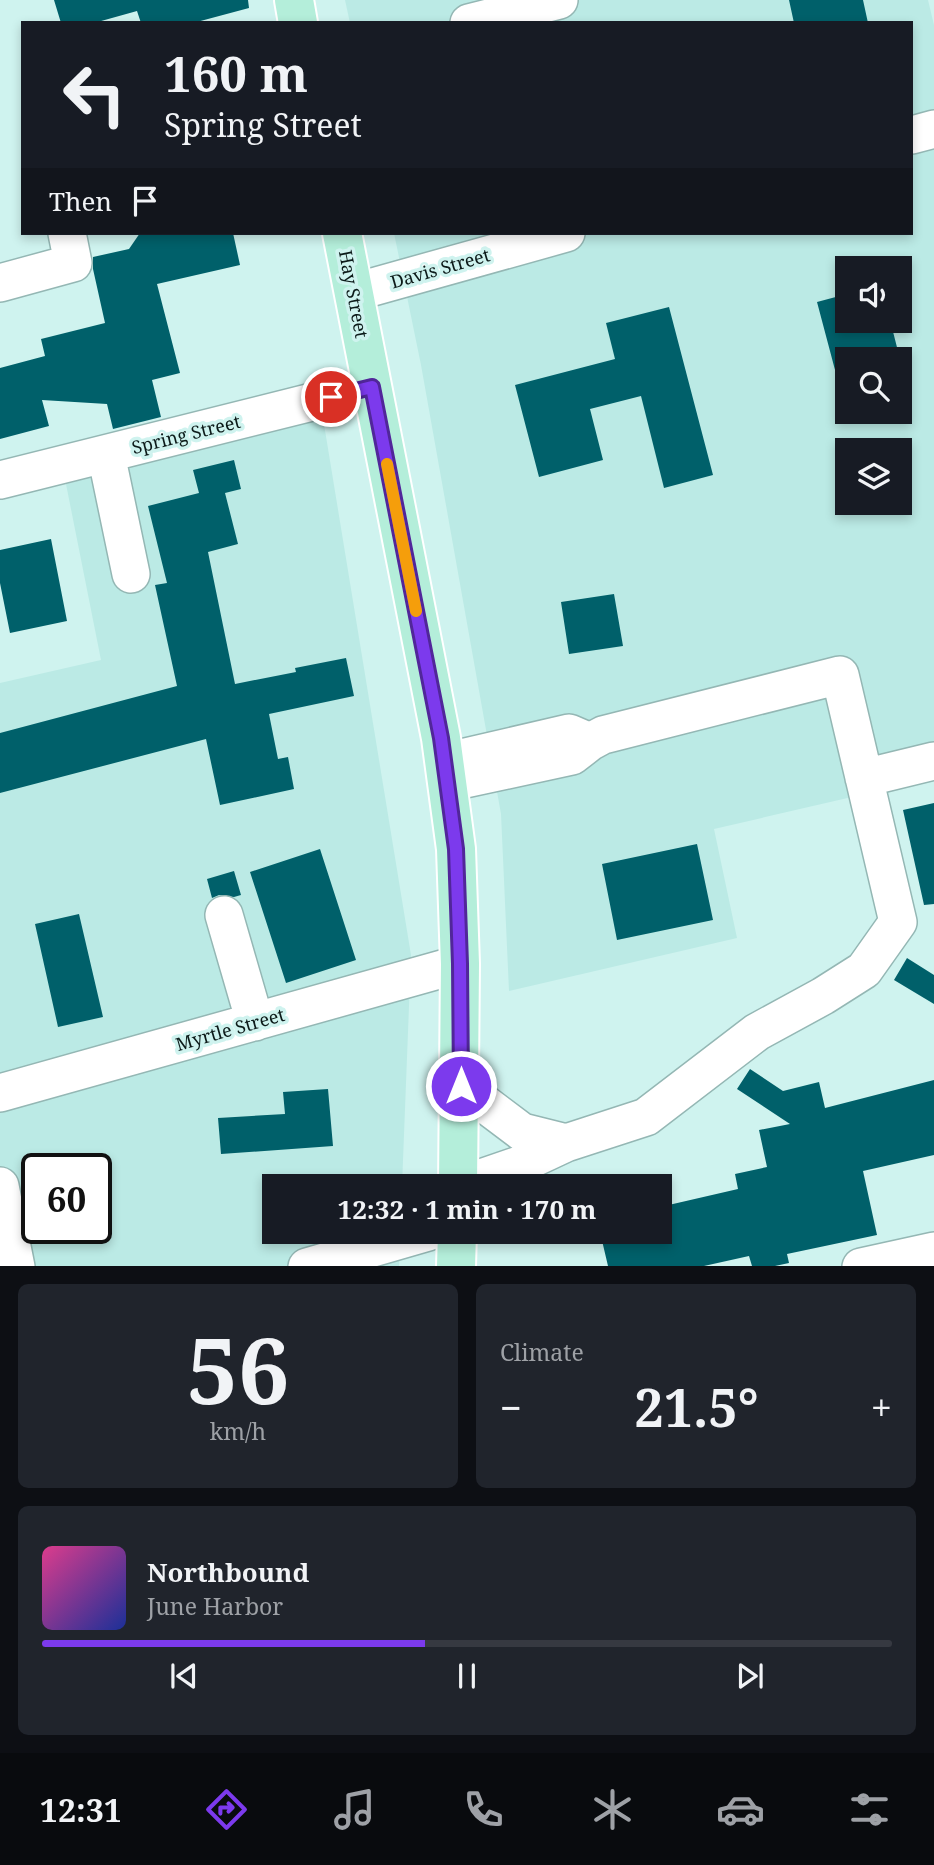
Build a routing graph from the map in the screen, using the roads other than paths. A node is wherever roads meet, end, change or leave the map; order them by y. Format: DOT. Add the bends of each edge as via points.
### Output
graph roads {
  1 [pos="294,0"];
  2 [pos="559,0"];
  3 [pos="298,21"];
  4 [pos="477,21"];
  5 [pos="934,129"];
  6 [pos="913,135"];
  7 [pos="66,235"];
  8 [pos="342,235"];
  9 [pos="559,235"];
  10 [pos="0,283"];
  11 [pos="355,292"];
  12 [pos="372,387"];
  13 [pos="106,453"];
  14 [pos="0,480"];
  15 [pos="131,574"];
  16 [pos="934,761"];
  17 [pos="446,772"];
  18 [pos="864,778"];
  19 [pos="224,915"];
  20 [pos="460,964"];
  21 [pos="255,1022"];
  22 [pos="461,1086"];
  23 [pos="0,1094"];
  24 [pos="566,1143"];
  25 [pos="458,1174"];
  26 [pos="493,1174"];
  27 [pos="0,1191"];
  28 [pos="385,1244"];
  29 [pos="457,1244"];
  30 [pos="934,1251"];
  31 [pos="16,1266"];
  32 [pos="307,1266"];
  33 [pos="456,1266"];
  34 [pos="861,1266"];
  1 -- 3 [label="main road"];
  2 -- 4 [label="street"];
  5 -- 6 [label="street"];
  7 -- 10 [label="street" via="73,263"];
  8 -- 11 [label="main road, Hay Street"];
  9 -- 11 [label="street, Davis Street"];
  11 -- 12 [label="main road, Hay Street"];
  12 -- 13 [label="street, Spring Street"];
  12 -- 17 [label="main road, Hay Street"];
  13 -- 14 [label="street, Spring Street"];
  13 -- 15 [label="street"];
  16 -- 18 [label="street"];
  17 -- 18 [label="street" via="572,756 603,735 841,675"];
  17 -- 20 [label="main road, Hay Street" via="456,849"];
  18 -- 24 [label="street" via="898,922 864,970 757,1032 646,1117"];
  19 -- 21 [label="street"];
  20 -- 21 [label="street, Myrtle Street"];
  20 -- 22 [label="main road, Hay Street"];
  21 -- 23 [label="street, Myrtle Street"];
  22 -- 24 [label="street" via="522,1132"];
  22 -- 25 [label="main road, Hay Street"];
  24 -- 26 [label="street"];
  27 -- 31 [label="street"];
  28 -- 32 [label="street"];
  29 -- 33 [label="main road"];
  30 -- 34 [label="street"];
}
